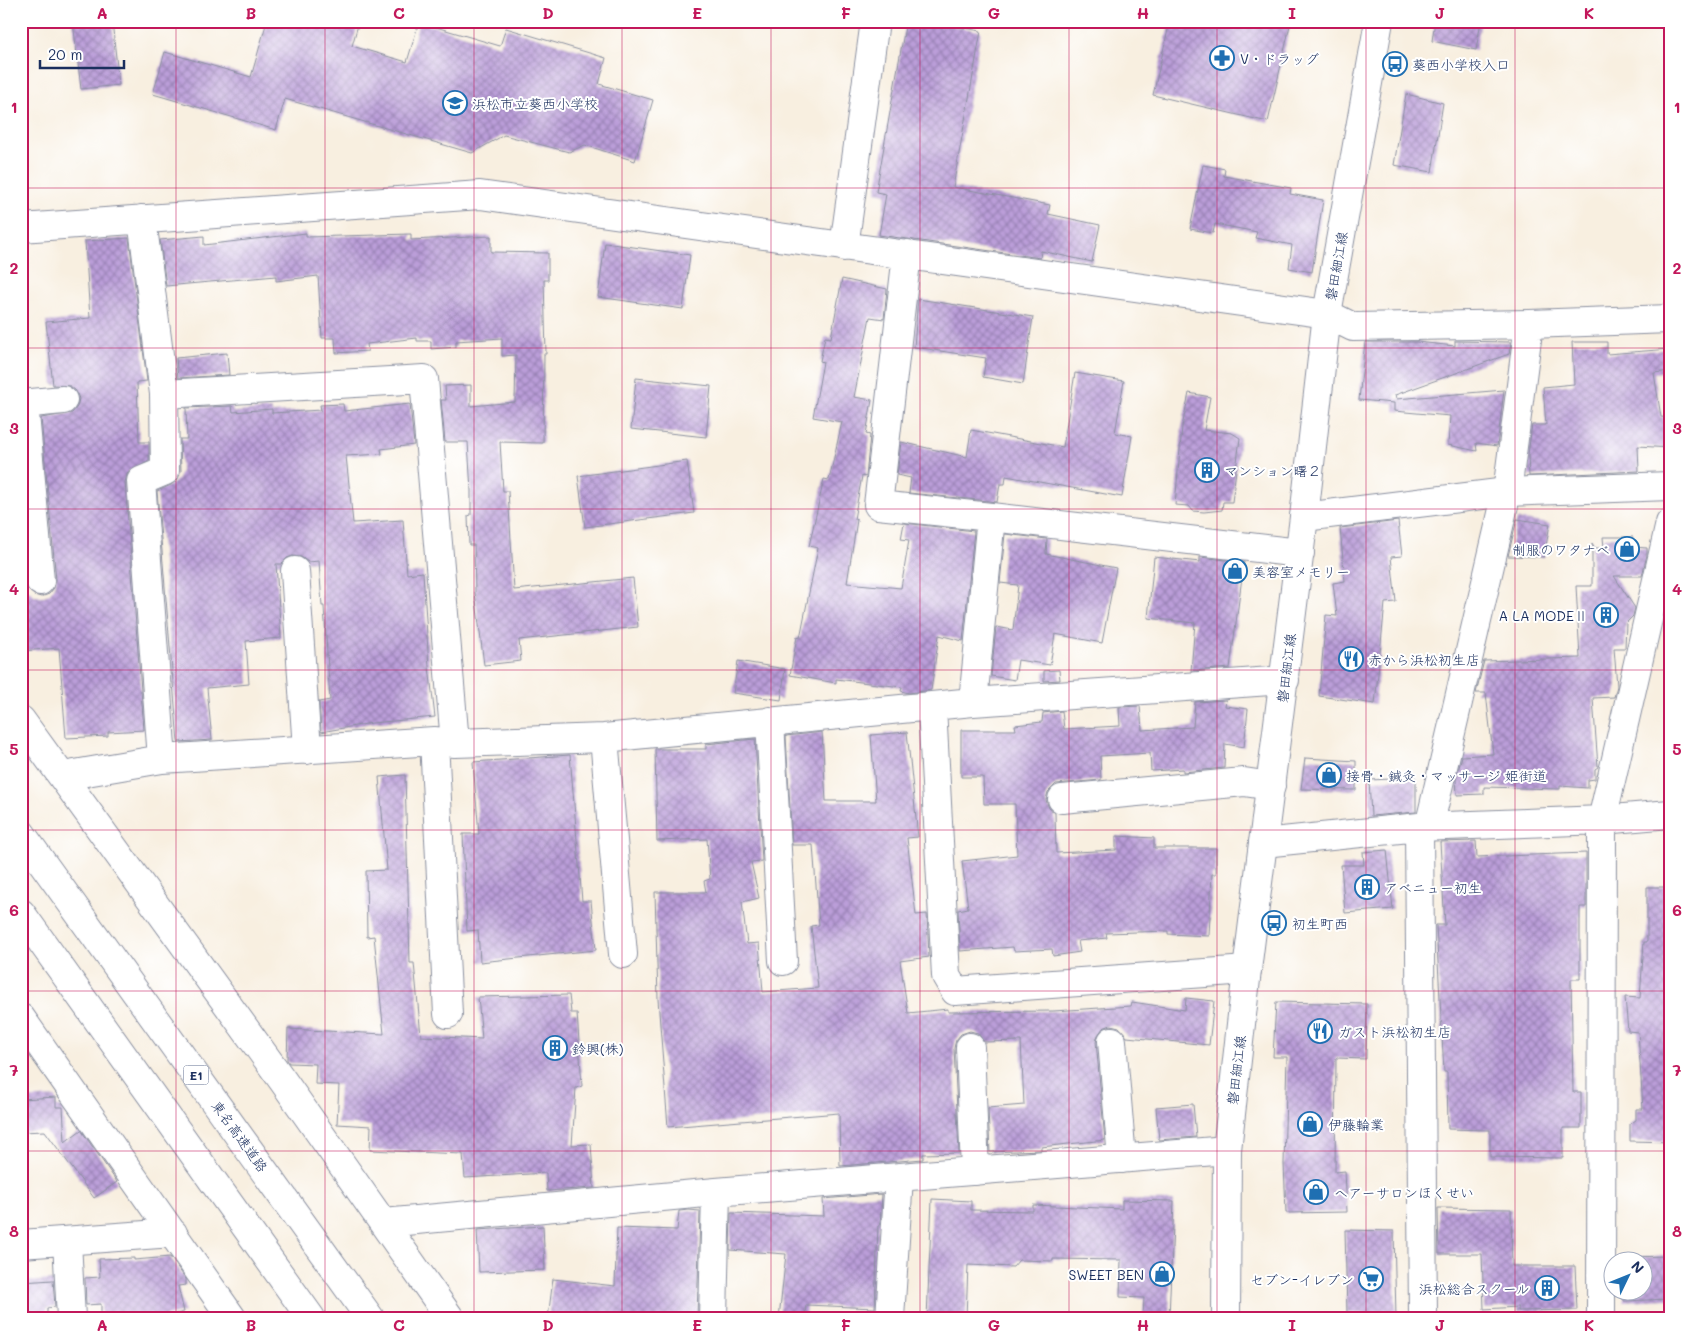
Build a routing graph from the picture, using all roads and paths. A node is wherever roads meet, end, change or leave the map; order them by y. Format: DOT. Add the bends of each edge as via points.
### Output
graph roads {
  1 [pos="875,21"];
  2 [pos="1378,21"];
  3 [pos="142,219"];
  4 [pos="21,228"];
  5 [pos="844,247"];
  6 [pos="907,254"];
  7 [pos="1327,314"];
  8 [pos="1670,319"];
  9 [pos="1529,324"];
  10 [pos="164,394"];
  11 [pos="63,400"];
  12 [pos="22,404"];
  13 [pos="1670,486"];
  14 [pos="1507,492"];
  15 [pos="991,517"];
  16 [pos="1304,517"];
  17 [pos="1670,523"];
  18 [pos="1300,553"];
  19 [pos="295,571"];
  20 [pos="40,581"];
  21 [pos="1284,680"];
  22 [pos="973,702"];
  23 [pos="932,707"];
  24 [pos="21,720"];
  25 [pos="770,721"];
  26 [pos="604,738"];
  27 [pos="444,742"];
  28 [pos="307,750"];
  29 [pos="162,759"];
  30 [pos="63,776"];
  31 [pos="1271,786"];
  32 [pos="1062,799"];
  33 [pos="1670,814"];
  34 [pos="1602,820"];
  35 [pos="1424,827"];
  36 [pos="21,833"];
  37 [pos="1263,843"];
  38 [pos="21,913"];
  39 [pos="623,954"];
  40 [pos="783,961"];
  41 [pos="1247,970"];
  42 [pos="448,1014"];
  43 [pos="21,1018"];
  44 [pos="1112,1042"];
  45 [pos="970,1047"];
  46 [pos="1227,1150"];
  47 [pos="1122,1159"];
  48 [pos="975,1171"];
  49 [pos="899,1177"];
  50 [pos="716,1192"];
  51 [pos="384,1223"];
  52 [pos="173,1233"];
  53 [pos="67,1240"];
  54 [pos="21,1244"];
  55 [pos="226,1315"];
  56 [pos="71,1318"];
  57 [pos="311,1318"];
  58 [pos="370,1318"];
  59 [pos="450,1318"];
  60 [pos="713,1318"];
  61 [pos="890,1318"];
  62 [pos="1226,1318"];
  63 [pos="1423,1318"];
  64 [pos="1601,1318"];
  1 -- 5 [label="main road"];
  2 -- 7 [label="main road, 磐田細江線"];
  3 -- 4 [label="main road"];
  3 -- 5 [label="main road" via="480,195"];
  3 -- 10 [label="main road"];
  5 -- 6 [label="main road"];
  6 -- 7 [label="main road"];
  6 -- 15 [label="main road" via="878,505"];
  7 -- 9 [label="main road" via="1353,327"];
  7 -- 16 [label="main road, 磐田細江線"];
  8 -- 9 [label="main road"];
  9 -- 14 [label="main road"];
  10 -- 27 [label="main road" via="424,379"];
  10 -- 29 [label="main road" via="165,471 141,482"];
  11 -- 12 [label="main road"];
  12 -- 20 [label="main road"];
  13 -- 14 [label="main road"];
  14 -- 16 [label="main road"];
  14 -- 35 [label="main road"];
  15 -- 18 [label="main road"];
  15 -- 22 [label="main road"];
  16 -- 18 [label="main road, 磐田細江線"];
  17 -- 34 [label="main road"];
  18 -- 21 [label="main road, 磐田細江線"];
  19 -- 28 [label="main road"];
  21 -- 22 [label="main road"];
  21 -- 31 [label="main road, 磐田細江線"];
  22 -- 23 [label="main road"];
  23 -- 25 [label="main road"];
  23 -- 41 [label="main road" via="946,976 955,991"];
  24 -- 30 [label="main road"];
  25 -- 26 [label="main road"];
  25 -- 40 [label="main road"];
  26 -- 27 [label="main road"];
  26 -- 39 [label="main road"];
  27 -- 28 [label="main road"];
  27 -- 42 [label="main road"];
  28 -- 29 [label="main road"];
  29 -- 30 [label="main road"];
  30 -- 51 [label="main road"];
  31 -- 32 [label="main road" via="1244,782"];
  31 -- 37 [label="main road, 磐田細江線"];
  33 -- 34 [label="main road"];
  34 -- 35 [label="main road"];
  34 -- 64 [label="main road"];
  35 -- 37 [label="main road"];
  35 -- 63 [label="main road"];
  36 -- 58 [label="main road, 東名高速道路 / E1"];
  37 -- 41 [label="main road, 磐田細江線"];
  38 -- 57 [label="main road"];
  41 -- 46 [label="main road, 磐田細江線"];
  43 -- 52 [label="main road"];
  44 -- 47 [label="main road"];
  45 -- 48 [label="main road"];
  46 -- 47 [label="main road"];
  46 -- 62 [label="main road, 磐田細江線"];
  47 -- 48 [label="main road"];
  48 -- 49 [label="main road"];
  49 -- 50 [label="main road"];
  49 -- 61 [label="main road"];
  50 -- 51 [label="main road"];
  50 -- 60 [label="main road"];
  51 -- 59 [label="main road"];
  52 -- 53 [label="main road"];
  52 -- 55 [label="main road"];
  53 -- 54 [label="main road"];
  53 -- 56 [label="main road"];
}
